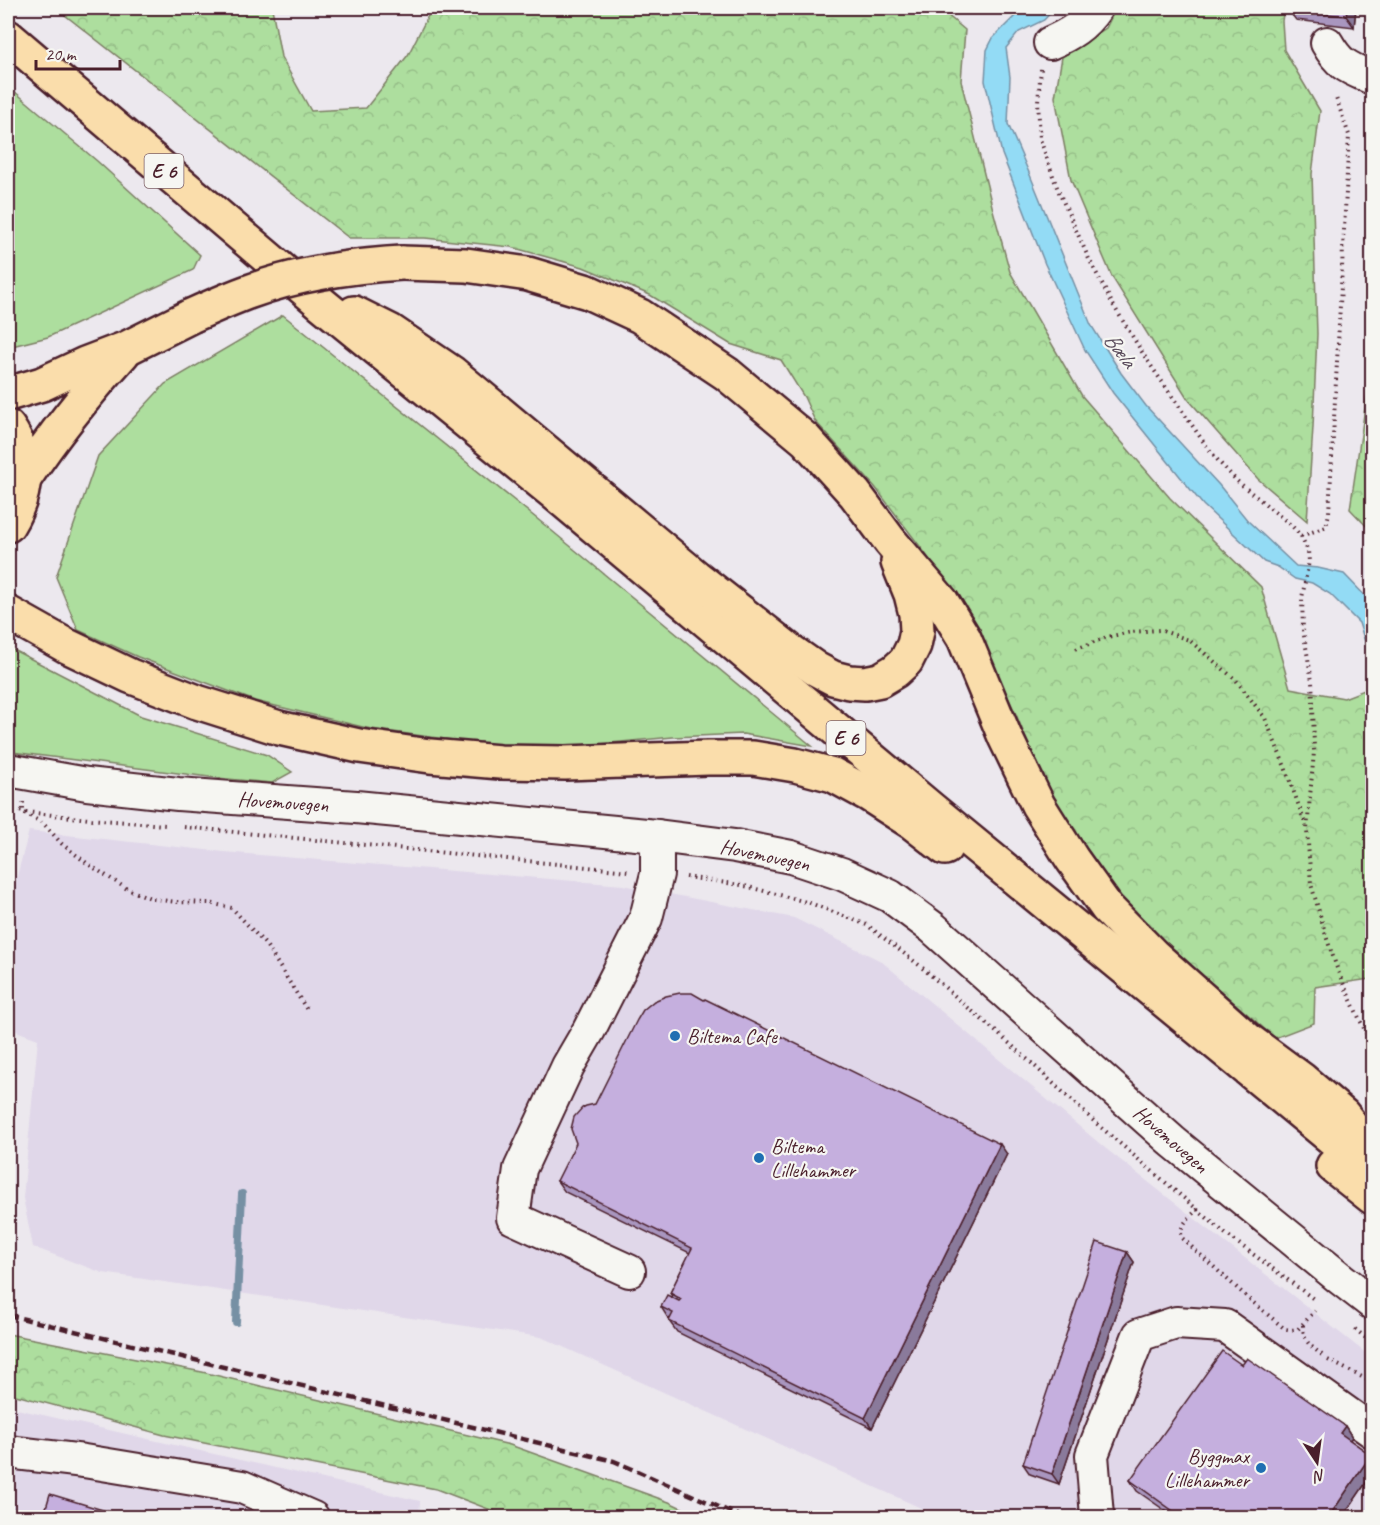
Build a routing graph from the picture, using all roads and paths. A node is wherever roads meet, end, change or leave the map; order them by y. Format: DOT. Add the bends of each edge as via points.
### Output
graph roads {
  1 [pos="1096,8"];
  2 [pos="8,37"];
  3 [pos="1050,43"];
  4 [pos="1327,43"];
  5 [pos="1364,74"];
  6 [pos="322,304"];
  7 [pos="127,348"];
  8 [pos="8,394"];
  9 [pos="8,427"];
  10 [pos="24,479"];
  11 [pos="8,525"];
  12 [pos="1301,536"];
  13 [pos="890,541"];
  14 [pos="8,613"];
  15 [pos="1076,649"];
  16 [pos="15,772"];
  17 [pos="8,810"];
  18 [pos="23,812"];
  19 [pos="1307,830"];
  20 [pos="657,836"];
  21 [pos="657,874"];
  22 [pos="307,1010"];
  23 [pos="1372,1045"];
  24 [pos="1372,1152"];
  25 [pos="1372,1171"];
  26 [pos="1372,1197"];
  27 [pos="1198,1209"];
  28 [pos="629,1271"];
  29 [pos="1318,1302"];
  30 [pos="1372,1303"];
  31 [pos="1315,1311"];
  32 [pos="1303,1324"];
  33 [pos="1354,1329"];
  34 [pos="1372,1343"];
  35 [pos="1372,1382"];
  36 [pos="1372,1431"];
  37 [pos="8,1452"];
  38 [pos="313,1518"];
  39 [pos="1099,1518"];
  1 -- 3 [label="street" via="1071,33"];
  2 -- 6 [label="main road, E 6"];
  3 -- 12 [label="path" via="1039,81 1040,139 1089,259 1145,357 1204,444 1238,481"];
  4 -- 5 [label="street" via="1340,62"];
  5 -- 12 [label="path" via="1336,98 1349,135 1329,513 1326,527"];
  6 -- 13 [label="main road" via="343,308 390,331 452,373 696,577 789,650 833,678 865,683 880,680 906,661 914,645 916,614"];
  6 -- 25 [label="main road, E 6"];
  7 -- 8 [label="main road"];
  7 -- 10 [label="main road" via="50,440"];
  7 -- 13 [label="main road, bridge" via="191,315 251,291 325,271 402,263 466,265 528,274 588,292 640,316 727,374 806,440"];
  9 -- 10 [label="main road" via="20,449"];
  10 -- 11 [label="main road" via="16,512"];
  12 -- 19 [label="path" via="1308,551 1302,598 1313,702 1314,752"];
  13 -- 24 [label="main road" via="942,602 964,638 1038,805 1107,908 1248,1040 1343,1115"];
  14 -- 26 [label="main road" via="65,645 185,698 279,728 359,746 500,762 753,758 833,776 913,823"];
  15 -- 19 [label="path" via="1131,632 1160,630 1189,640 1236,680 1266,718"];
  16 -- 18 [label="path"];
  16 -- 20 [label="street, Hovemovegen" via="178,794"];
  17 -- 18 [label="path"];
  18 -- 21 [label="path"];
  18 -- 22 [label="path" via="44,824 88,864 127,889 153,899 232,908 266,945"];
  19 -- 23 [label="path" via="1311,884 1327,939"];
  20 -- 21 [label="street"];
  20 -- 30 [label="street, Hovemovegen" via="791,857 890,896 983,971 1173,1142"];
  21 -- 27 [label="path" via="771,892 867,925 919,965"];
  21 -- 28 [label="street" via="646,918 568,1066 520,1169 513,1218"];
  27 -- 29 [label="path"];
  27 -- 32 [label="path" via="1180,1231 1184,1241 1278,1324 1290,1330"];
  31 -- 32 [label="path"];
  32 -- 35 [label="path" via="1306,1341 1325,1358"];
  33 -- 34 [label="path"];
  36 -- 39 [label="street" via="1225,1326 1176,1323 1139,1335 1092,1455"];
  37 -- 38 [label="street" via="242,1487"];
}
